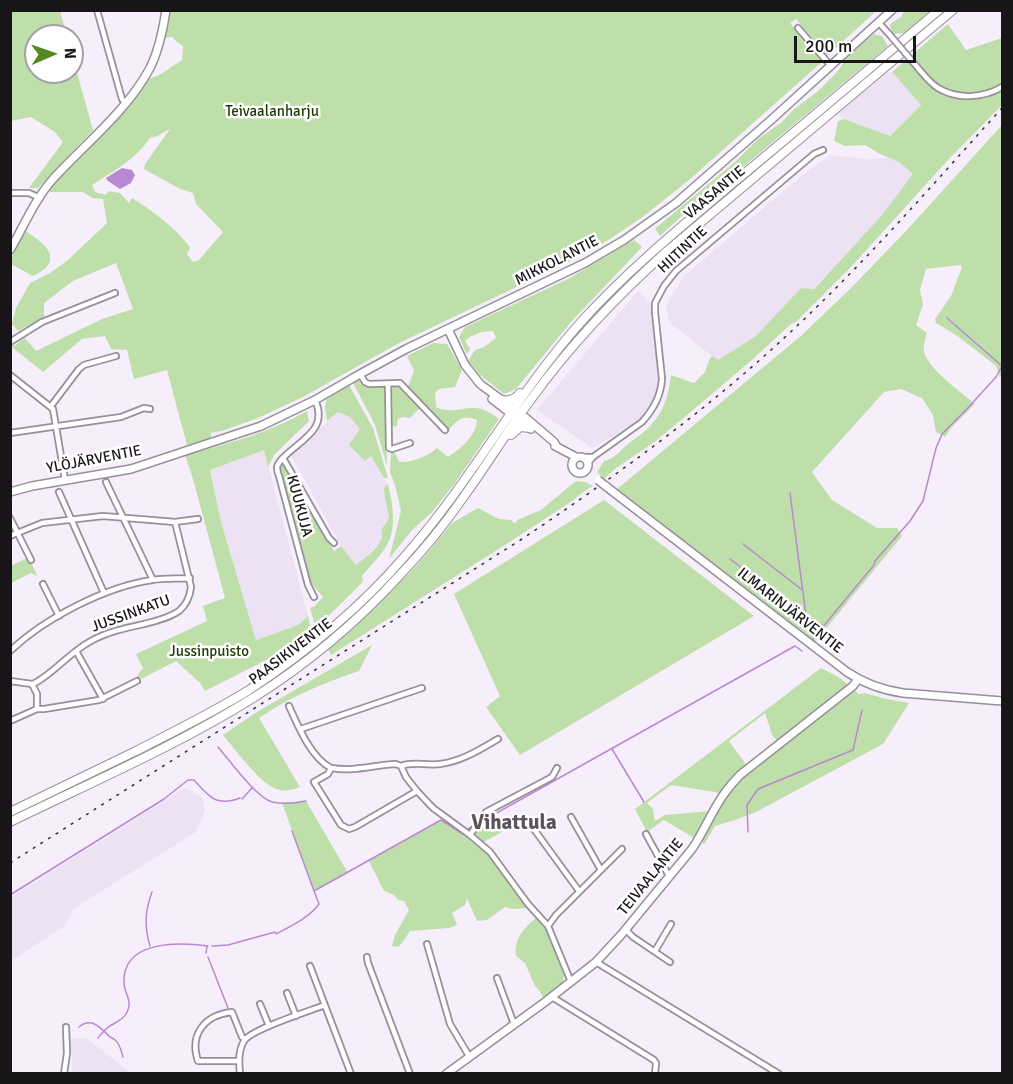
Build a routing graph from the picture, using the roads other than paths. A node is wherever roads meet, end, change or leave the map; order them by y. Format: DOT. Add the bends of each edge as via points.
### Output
graph roads {
  1 [pos="97,10"];
  2 [pos="166,10"];
  3 [pos="892,10"];
  4 [pos="939,10"];
  5 [pos="953,10"];
  6 [pos="879,23"];
  7 [pos="798,28"];
  8 [pos="831,66"];
  9 [pos="1002,87"];
  10 [pos="125,103"];
  11 [pos="823,150"];
  12 [pos="10,193"];
  13 [pos="40,198"];
  14 [pos="10,250"];
  15 [pos="115,293"];
  16 [pos="448,329"];
  17 [pos="10,342"];
  18 [pos="116,356"];
  19 [pos="360,374"];
  20 [pos="10,375"];
  21 [pos="536,378"];
  22 [pos="388,384"];
  23 [pos="484,388"];
  24 [pos="499,399"];
  25 [pos="315,400"];
  26 [pos="51,406"];
  27 [pos="150,409"];
  28 [pos="511,411"];
  29 [pos="519,416"];
  30 [pos="56,426"];
  31 [pos="530,428"];
  32 [pos="445,430"];
  33 [pos="10,433"];
  34 [pos="410,443"];
  35 [pos="557,447"];
  36 [pos="182,452"];
  37 [pos="283,458"];
  38 [pos="490,458"];
  39 [pos="584,464"];
  40 [pos="64,480"];
  41 [pos="106,483"];
  42 [pos="10,492"];
  43 [pos="59,492"];
  44 [pos="123,517"];
  45 [pos="10,518"];
  46 [pos="71,519"];
  47 [pos="198,519"];
  48 [pos="175,522"];
  49 [pos="17,532"];
  50 [pos="10,536"];
  51 [pos="334,543"];
  52 [pos="32,560"];
  53 [pos="190,578"];
  54 [pos="153,580"];
  55 [pos="43,584"];
  56 [pos="104,593"];
  57 [pos="314,597"];
  58 [pos="59,616"];
  59 [pos="10,651"];
  60 [pos="76,651"];
  61 [pos="858,679"];
  62 [pos="10,681"];
  63 [pos="137,681"];
  64 [pos="32,684"];
  65 [pos="422,688"];
  66 [pos="103,699"];
  67 [pos="1002,701"];
  68 [pos="289,706"];
  69 [pos="37,710"];
  70 [pos="10,721"];
  71 [pos="301,729"];
  72 [pos="498,739"];
  73 [pos="401,766"];
  74 [pos="332,768"];
  75 [pos="557,768"];
  76 [pos="417,791"];
  77 [pos="10,812"];
  78 [pos="571,817"];
  79 [pos="528,821"];
  80 [pos="10,822"];
  81 [pos="645,834"];
  82 [pos="470,835"];
  83 [pos="621,849"];
  84 [pos="601,870"];
  85 [pos="669,876"];
  86 [pos="579,891"];
  87 [pos="671,924"];
  88 [pos="548,926"];
  89 [pos="626,930"];
  90 [pos="427,944"];
  91 [pos="655,951"];
  92 [pos="367,957"];
  93 [pos="596,962"];
  94 [pos="670,963"];
  95 [pos="310,966"];
  96 [pos="497,978"];
  97 [pos="571,982"];
  98 [pos="287,993"];
  99 [pos="552,997"];
  100 [pos="260,1004"];
  101 [pos="325,1005"];
  102 [pos="296,1016"];
  103 [pos="514,1024"];
  104 [pos="269,1026"];
  105 [pos="66,1027"];
  106 [pos="245,1039"];
  107 [pos="469,1056"];
  108 [pos="239,1061"];
  109 [pos="64,1074"];
  110 [pos="240,1074"];
  111 [pos="351,1074"];
  112 [pos="410,1074"];
  113 [pos="446,1074"];
  114 [pos="655,1074"];
  115 [pos="778,1074"];
  1 -- 10 [label="street"];
  2 -- 10 [label="main road" via="153,61"];
  3 -- 6 [label="main road, MIKKOLANTIE"];
  4 -- 21 [label="highway, VAASANTIE" via="636,267 581,322"];
  5 -- 29 [label="highway, VAASANTIE" via="642,273 586,330"];
  6 -- 8 [label="main road, MIKKOLANTIE"];
  6 -- 9 [label="street, bridge" via="938,88 953,94 979,96"];
  7 -- 8 [label="street"];
  8 -- 16 [label="main road, MIKKOLANTIE" via="708,177 641,229 585,263"];
  10 -- 13 [label="main road" via="54,177"];
  11 -- 39 [label="street, HIITINTIE" via="670,277 655,303 662,379 655,404 642,422"];
  12 -- 13 [label="street" via="29,193"];
  13 -- 14 [label="main road"];
  15 -- 17 [label="street" via="42,322"];
  16 -- 19 [label="main road, MIKKOLANTIE"];
  16 -- 23 [label="main road" via="465,365"];
  18 -- 26 [label="street" via="84,365"];
  19 -- 22 [label="street" via="369,384"];
  19 -- 25 [label="main road, MIKKOLANTIE"];
  20 -- 26 [label="street"];
  21 -- 24 [label="highway" via="514,398"];
  21 -- 28 [label="highway, VAASANTIE"];
  22 -- 32 [label="street" via="400,383"];
  22 -- 34 [label="street" via="389,448"];
  23 -- 24 [label="main road"];
  23 -- 28 [label="main road"];
  24 -- 28 [label="main road"];
  25 -- 36 [label="main road, MIKKOLANTIE" via="261,426"];
  25 -- 37 [label="street, KUUKUJA" via="318,424"];
  26 -- 30 [label="street"];
  27 -- 30 [label="street"];
  28 -- 29 [label="main road"];
  28 -- 77 [label="highway, PAASIKIVENTIE" via="420,539 323,636 256,685 209,713"];
  29 -- 31 [label="main road, ILMARINJÄRVENTIE"];
  29 -- 35 [label="main road, ILMARINJÄRVENTIE"];
  29 -- 38 [label="highway, PAASIKIVENTIE"];
  30 -- 33 [label="street"];
  30 -- 40 [label="street"];
  31 -- 35 [label="main road, ILMARINJÄRVENTIE"];
  31 -- 38 [label="highway" via="516,429"];
  35 -- 39 [label="main road, ILMARINJÄRVENTIE"];
  36 -- 40 [label="main road, YLÖJÄRVENTIE" via="130,469"];
  37 -- 51 [label="street"];
  37 -- 57 [label="street, KUUKUJA" via="278,466 279,476"];
  38 -- 80 [label="highway, PAASIKIVENTIE" via="440,529 400,575 308,659 213,721"];
  39 -- 61 [label="main road, ILMARINJÄRVENTIE, bridge" via="612,491"];
  40 -- 42 [label="main road, YLÖJÄRVENTIE"];
  41 -- 44 [label="street"];
  43 -- 46 [label="street"];
  44 -- 46 [label="street"];
  44 -- 48 [label="street"];
  44 -- 54 [label="street"];
  45 -- 49 [label="street"];
  46 -- 49 [label="street"];
  46 -- 56 [label="street"];
  47 -- 48 [label="street"];
  48 -- 53 [label="street, JUSSINKATU"];
  49 -- 50 [label="street"];
  49 -- 52 [label="street"];
  53 -- 54 [label="street"];
  53 -- 60 [label="street, JUSSINKATU" via="190,595 177,612 104,635"];
  54 -- 56 [label="street"];
  55 -- 58 [label="street"];
  56 -- 58 [label="street"];
  58 -- 59 [label="street"];
  60 -- 64 [label="street, JUSSINKATU"];
  60 -- 66 [label="street"];
  61 -- 67 [label="main road, ILMARINJÄRVENTIE" via="894,692"];
  61 -- 85 [label="main road, TEIVAALANTIE" via="740,775 718,803 692,849"];
  62 -- 64 [label="street"];
  63 -- 66 [label="street"];
  64 -- 69 [label="street" via="37,693"];
  65 -- 71 [label="street"];
  66 -- 69 [label="street"];
  68 -- 71 [label="street"];
  69 -- 70 [label="street"];
  71 -- 74 [label="street" via="315,754"];
  72 -- 73 [label="street" via="456,761"];
  73 -- 74 [label="street"];
  73 -- 76 [label="street"];
  74 -- 76 [label="street" via="314,782 340,825 349,829"];
  75 -- 82 [label="street" via="552,777 486,812"];
  76 -- 82 [label="street"];
  78 -- 84 [label="street"];
  79 -- 86 [label="street"];
  81 -- 85 [label="street"];
  82 -- 88 [label="street" via="490,852"];
  83 -- 84 [label="street"];
  84 -- 86 [label="street"];
  85 -- 89 [label="main road, TEIVAALANTIE"];
  86 -- 88 [label="street"];
  87 -- 91 [label="street"];
  88 -- 97 [label="street"];
  89 -- 91 [label="street"];
  89 -- 93 [label="main road, TEIVAALANTIE"];
  90 -- 107 [label="street" via="450,1024"];
  91 -- 94 [label="street"];
  92 -- 112 [label="street"];
  93 -- 97 [label="main road, TEIVAALANTIE"];
  93 -- 115 [label="street"];
  95 -- 101 [label="street"];
  96 -- 103 [label="street"];
  97 -- 99 [label="main road, TEIVAALANTIE"];
  98 -- 102 [label="street"];
  99 -- 103 [label="main road, TEIVAALANTIE"];
  99 -- 114 [label="street" via="654,1060"];
  100 -- 104 [label="street"];
  101 -- 102 [label="street"];
  101 -- 111 [label="street"];
  102 -- 104 [label="street"];
  103 -- 107 [label="main road, TEIVAALANTIE"];
  104 -- 106 [label="street"];
  105 -- 109 [label="street"];
  106 -- 108 [label="street"];
  106 -- 108 [label="street" via="232,1012 212,1017 197,1035 198,1061"];
  107 -- 113 [label="main road, TEIVAALANTIE"];
  108 -- 110 [label="street"];
}
